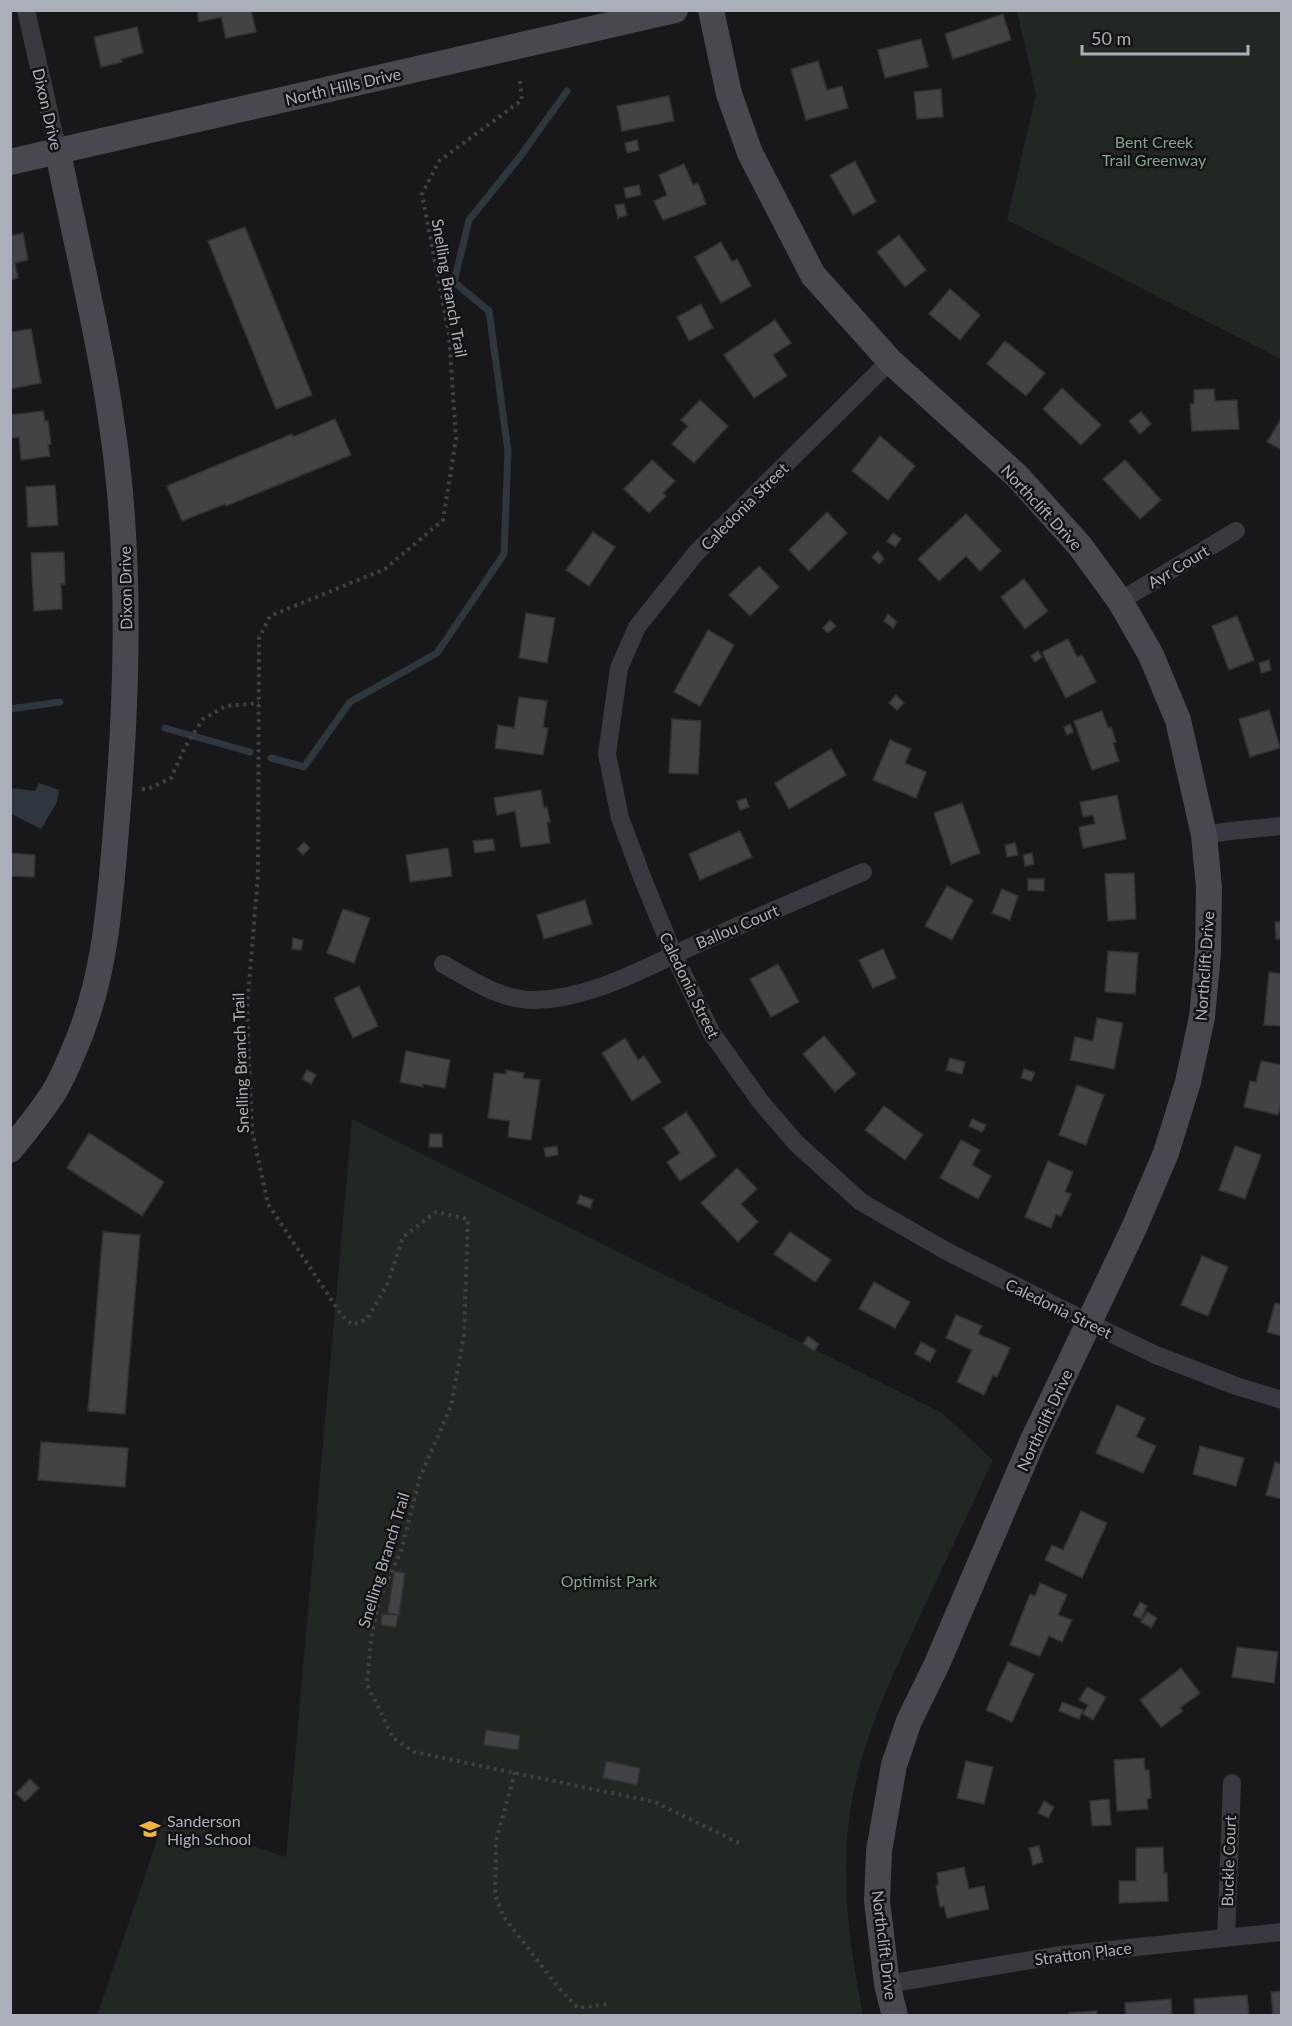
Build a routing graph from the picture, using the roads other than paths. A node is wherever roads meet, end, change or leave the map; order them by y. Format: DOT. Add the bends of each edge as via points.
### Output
graph roads {
  1 [pos="26,10"];
  2 [pos="675,10"];
  3 [pos="711,10"];
  4 [pos="58,152"];
  5 [pos="10,162"];
  6 [pos="890,362"];
  7 [pos="1236,531"];
  8 [pos="1120,601"];
  9 [pos="1281,826"];
  10 [pos="1204,835"];
  11 [pos="864,872"];
  12 [pos="674,954"];
  13 [pos="443,964"];
  14 [pos="10,1150"];
  15 [pos="1089,1323"];
  16 [pos="1281,1400"];
  17 [pos="1232,1783"];
  18 [pos="1281,1932"];
  19 [pos="1226,1938"];
  20 [pos="887,1984"];
  21 [pos="896,2016"];
  1 -- 4 [label="street, Dixon Drive"];
  2 -- 4 [label="street, North Hills Drive"];
  3 -- 6 [label="street, Northclift Drive" via="729,94 750,153 784,221 813,275"];
  4 -- 5 [label="street, North Hills Drive"];
  4 -- 14 [label="street, Dixon Drive" via="99,351 119,480 126,622 119,789 107,929 97,984 82,1032 55,1091"];
  6 -- 8 [label="street, Northclift Drive" via="1017,476 1080,546"];
  6 -- 12 [label="street, Caledonia Street" via="696,553 637,627 619,668 607,754 620,818"];
  7 -- 8 [label="street, Ayr Court"];
  8 -- 10 [label="street, Northclift Drive" via="1151,655 1178,720"];
  9 -- 10 [label="street"];
  10 -- 15 [label="street, Northclift Drive" via="1209,888 1208,953 1203,1017 1188,1082 1166,1152"];
  11 -- 12 [label="street, Ballou Court"];
  12 -- 13 [label="street, Ballou Court" via="578,995 534,1000 499,995"];
  12 -- 15 [label="street, Caledonia Street" via="711,1032 760,1101 796,1143 861,1202 958,1257"];
  15 -- 16 [label="street, Caledonia Street" via="1156,1355"];
  15 -- 20 [label="street, Northclift Drive" via="909,1721 894,1766 879,1851 876,1901"];
  17 -- 19 [label="street, Buckle Court"];
  18 -- 19 [label="street, Stratton Place"];
  19 -- 20 [label="street, Stratton Place" via="1061,1954"];
  20 -- 21 [label="street, Northclift Drive"];
}
